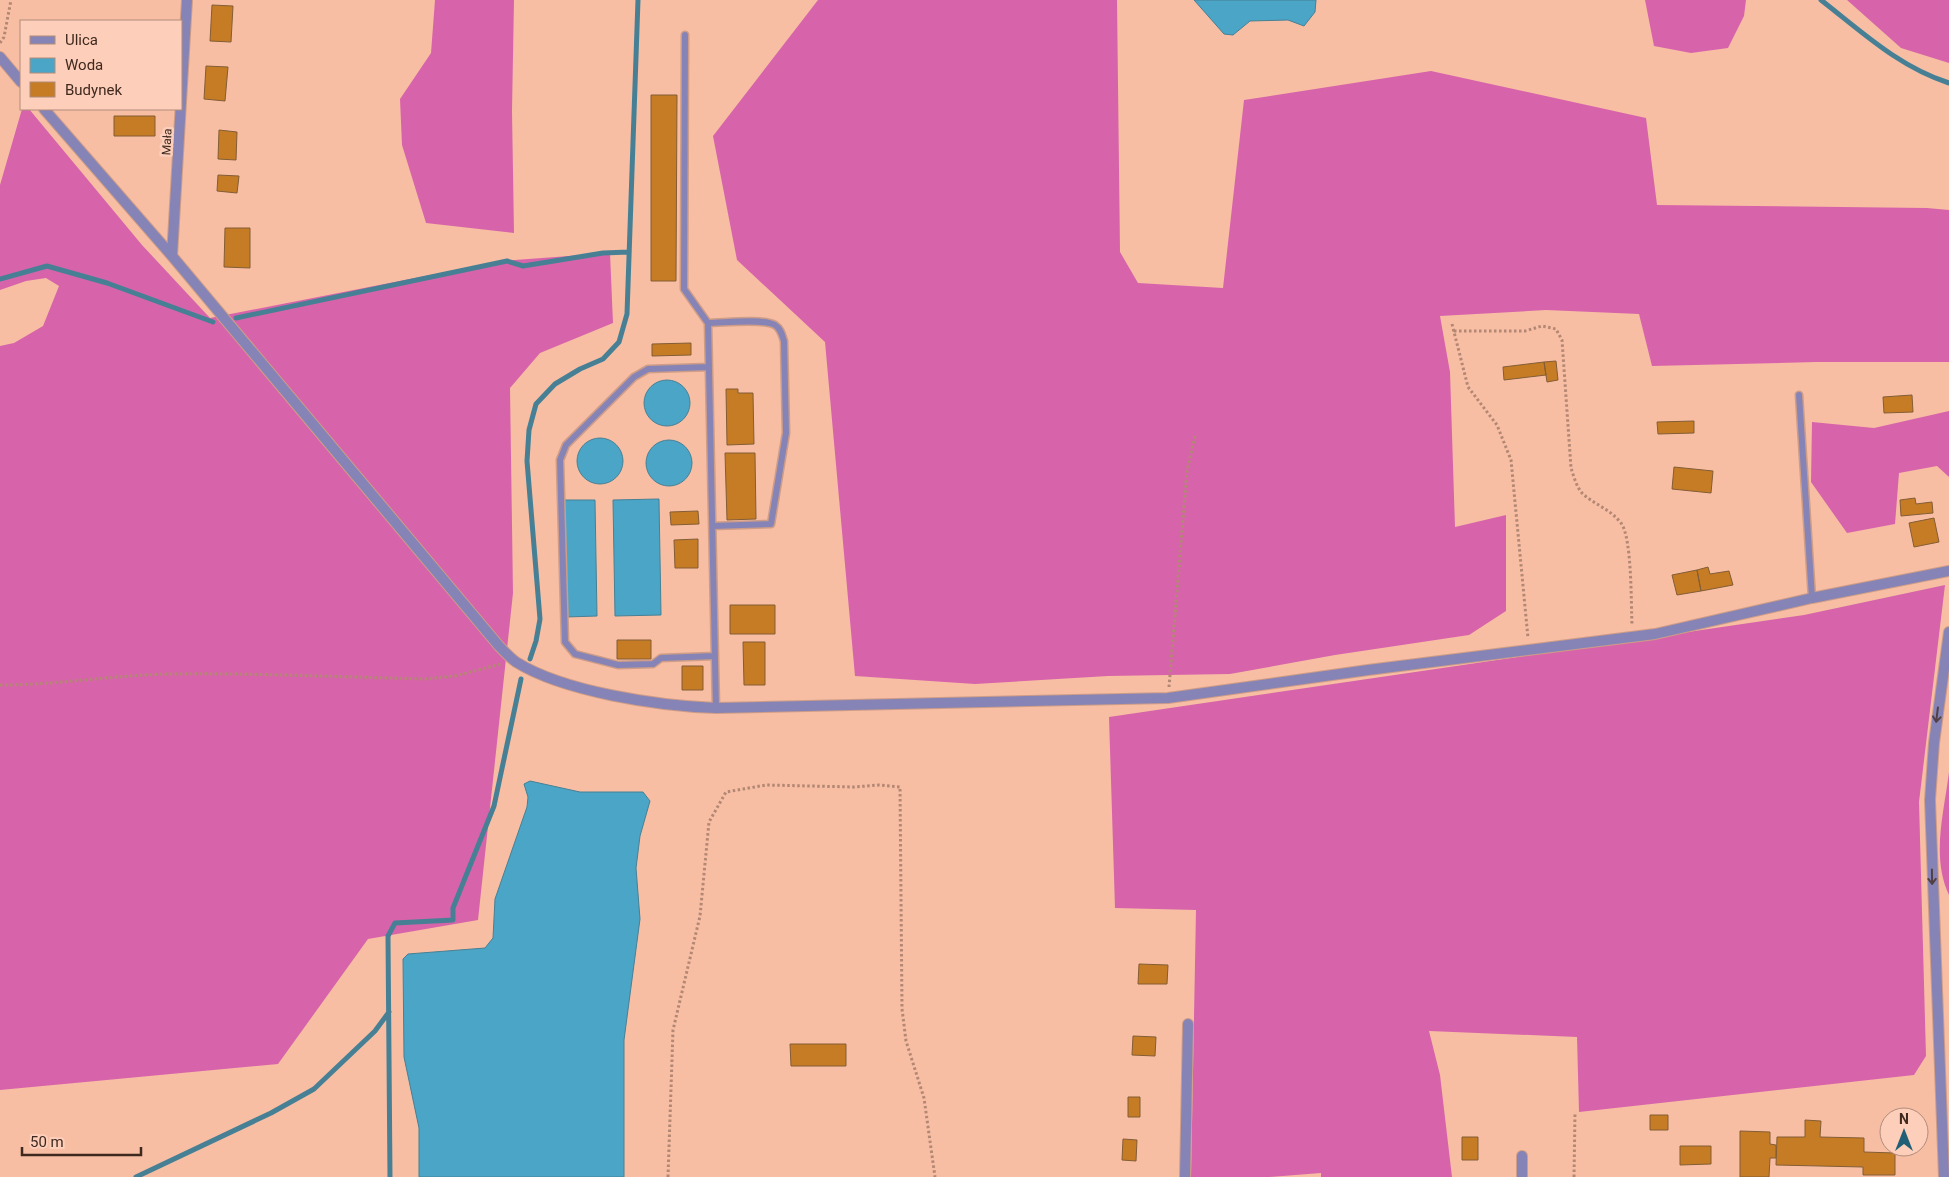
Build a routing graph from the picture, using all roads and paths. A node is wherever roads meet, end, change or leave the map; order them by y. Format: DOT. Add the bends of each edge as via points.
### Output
graph roads {
  1 [pos="11,0"];
  2 [pos="187,0"];
  3 [pos="685,35"];
  4 [pos="0,43"];
  5 [pos="0,58"];
  6 [pos="20,81"];
  7 [pos="182,85"];
  8 [pos="45,110"];
  9 [pos="181,110"];
  10 [pos="172,256"];
  11 [pos="708,323"];
  12 [pos="1452,324"];
  13 [pos="1454,331"];
  14 [pos="709,367"];
  15 [pos="1799,395"];
  16 [pos="1195,436"];
  17 [pos="713,526"];
  18 [pos="1949,571"];
  19 [pos="1812,598"];
  20 [pos="1949,632"];
  21 [pos="1633,637"];
  22 [pos="1529,650"];
  23 [pos="715,656"];
  24 [pos="514,661"];
  25 [pos="0,685"];
  26 [pos="1168,698"];
  27 [pos="716,708"];
  28 [pos="1188,1024"];
  29 [pos="1575,1113"];
  30 [pos="1522,1156"];
  31 [pos="668,1177"];
  32 [pos="935,1177"];
  33 [pos="1185,1177"];
  34 [pos="1522,1177"];
  35 [pos="1574,1177"];
  36 [pos="1944,1177"];
  1 -- 4 [label="path"];
  2 -- 7 [label="street, Mała"];
  3 -- 11 [label="lane" via="684,289"];
  5 -- 6 [label="street"];
  8 -- 10 [label="street"];
  9 -- 10 [label="street, Mała"];
  10 -- 24 [label="street"];
  11 -- 14 [label="lane"];
  11 -- 17 [label="lane" via="766,322 781,331 784,341 786,433 771,524"];
  12 -- 13 [label="path"];
  13 -- 21 [label="path" via="1525,331 1542,326 1556,329 1562,340 1571,468 1584,494 1614,514 1623,525"];
  13 -- 22 [label="path" via="1468,387 1497,425 1511,460"];
  14 -- 17 [label="lane"];
  14 -- 23 [label="lane" via="648,369 634,376 566,445 560,460 565,642 575,654 618,665 653,664 660,658"];
  15 -- 19 [label="lane"];
  16 -- 26 [label="path" via="1187,471"];
  17 -- 23 [label="lane"];
  18 -- 19 [label="street"];
  19 -- 21 [label="street"];
  20 -- 36 [label="street, one-way" via="1930,800"];
  21 -- 22 [label="street"];
  22 -- 26 [label="street"];
  23 -- 27 [label="lane"];
  24 -- 25 [label="path" via="455,676 425,679 172,674"];
  24 -- 27 [label="street" via="555,680 602,693 687,707"];
  26 -- 27 [label="street"];
  28 -- 33 [label="street"];
  29 -- 35 [label="path"];
  30 -- 34 [label="street"];
  31 -- 32 [label="path" via="673,1030 700,916 709,822 726,792 766,785 900,787 902,1009 906,1041 924,1098"];
}
